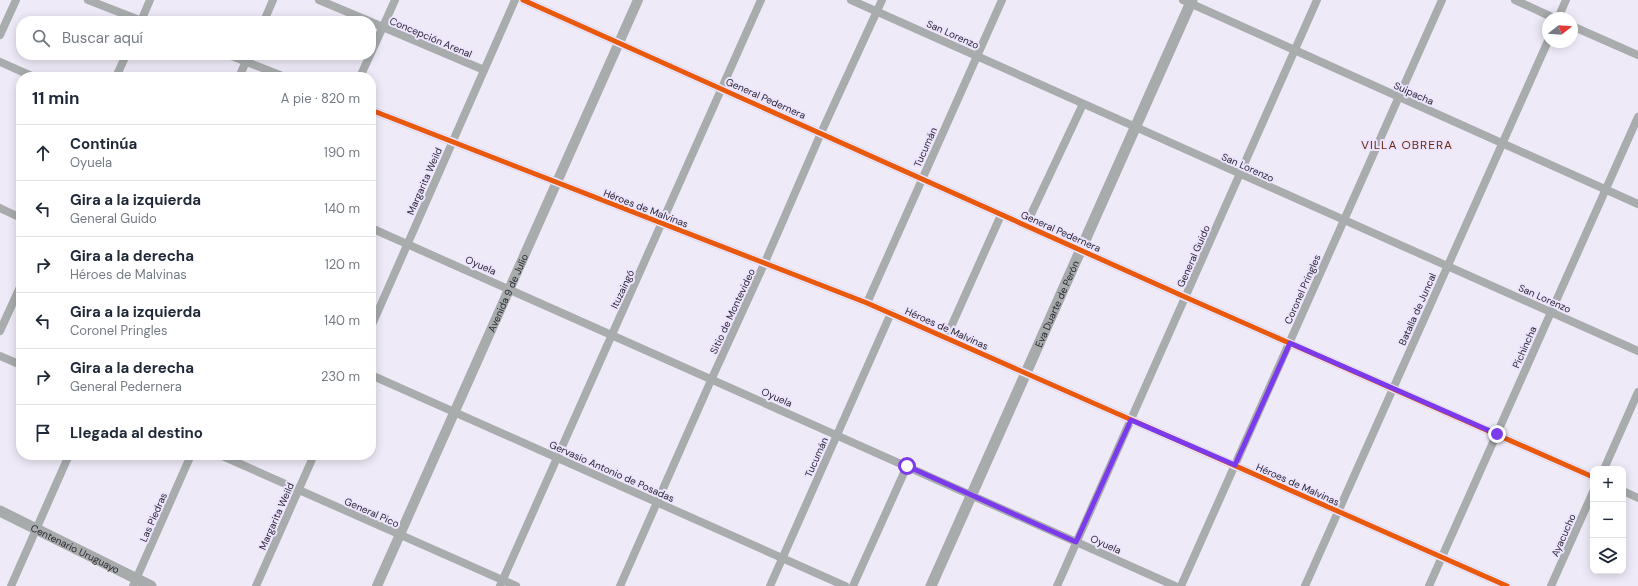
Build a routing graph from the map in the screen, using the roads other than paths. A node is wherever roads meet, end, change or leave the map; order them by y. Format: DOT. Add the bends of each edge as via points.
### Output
graph roads {
  1 [pos="16,0"];
  2 [pos="88,0"];
  3 [pos="150,0"];
  4 [pos="273,0"];
  5 [pos="319,0"];
  6 [pos="395,0"];
  7 [pos="515,0"];
  8 [pos="523,0"];
  9 [pos="638,0"];
  10 [pos="761,0"];
  11 [pos="851,0"];
  12 [pos="882,0"];
  13 [pos="1002,0"];
  14 [pos="1317,0"];
  15 [pos="1442,0"];
  16 [pos="1514,0"];
  17 [pos="1566,0"];
  18 [pos="1188,1"];
  19 [pos="877,12"];
  20 [pos="1561,12"];
  21 [pos="1542,13"];
  22 [pos="128,16"];
  23 [pos="143,16"];
  24 [pos="266,16"];
  25 [pos="356,16"];
  26 [pos="376,24"];
  27 [pos="383,27"];
  28 [pos="1578,29"];
  29 [pos="0,35"];
  30 [pos="376,42"];
  31 [pos="619,44"];
  32 [pos="1545,48"];
  33 [pos="1294,50"];
  34 [pos="1638,55"];
  35 [pos="977,56"];
  36 [pos="124,60"];
  37 [pos="246,60"];
  38 [pos="251,60"];
  39 [pos="367,60"];
  40 [pos="0,62"];
  41 [pos="484,70"];
  42 [pos="23,72"];
  43 [pos="118,72"];
  44 [pos="241,72"];
  45 [pos="275,72"];
  46 [pos="362,72"];
  47 [pos="722,88"];
  48 [pos="1399,97"];
  49 [pos="1083,104"];
  50 [pos="376,112"];
  51 [pos="1638,118"];
  52 [pos="1136,127"];
  53 [pos="821,133"];
  54 [pos="453,141"];
  55 [pos="1503,143"];
  56 [pos="1240,174"];
  57 [pos="922,179"];
  58 [pos="557,182"];
  59 [pos="1606,190"];
  60 [pos="1638,204"];
  61 [pos="0,208"];
  62 [pos="1001,215"];
  63 [pos="16,216"];
  64 [pos="1344,220"];
  65 [pos="662,224"];
  66 [pos="1026,225"];
  67 [pos="376,230"];
  68 [pos="408,244"];
  69 [pos="1082,249"];
  70 [pos="765,262"];
  71 [pos="1447,266"];
  72 [pos="509,289"];
  73 [pos="16,296"];
  74 [pos="1185,297"];
  75 [pos="867,303"];
  76 [pos="1551,312"];
  77 [pos="891,314"];
  78 [pos="376,316"];
  79 [pos="0,331"];
  80 [pos="612,334"];
  81 [pos="946,338"];
  82 [pos="1290,343"];
  83 [pos="1638,351"];
  84 [pos="0,356"];
  85 [pos="16,364"];
  86 [pos="1026,373"];
  87 [pos="376,377"];
  88 [pos="712,378"];
  89 [pos="1392,388"];
  90 [pos="1638,392"];
  91 [pos="454,412"];
  92 [pos="1131,420"];
  93 [pos="1497,434"];
  94 [pos="837,435"];
  95 [pos="558,458"];
  96 [pos="67,460"];
  97 [pos="189,460"];
  98 [pos="231,460"];
  99 [pos="312,460"];
  100 [pos="1235,465"];
  101 [pos="907,466"];
  102 [pos="1605,466"];
  103 [pos="1590,476"];
  104 [pos="299,490"];
  105 [pos="1626,492"];
  106 [pos="972,495"];
  107 [pos="1638,498"];
  108 [pos="1590,499"];
  109 [pos="658,502"];
  110 [pos="0,511"];
  111 [pos="1338,511"];
  112 [pos="36,529"];
  113 [pos="400,535"];
  114 [pos="1076,542"];
  115 [pos="1442,557"];
  116 [pos="783,558"];
  117 [pos="135,582"];
  118 [pos="502,583"];
  119 [pos="11,586"];
  120 [pos="151,586"];
  121 [pos="256,586"];
  122 [pos="377,586"];
  123 [pos="516,586"];
  124 [pos="620,586"];
  125 [pos="770,586"];
  126 [pos="845,586"];
  127 [pos="853,586"];
  128 [pos="931,586"];
  129 [pos="1057,586"];
  130 [pos="1175,586"];
  131 [pos="1181,586"];
  132 [pos="1305,586"];
  133 [pos="1429,586"];
  134 [pos="1507,586"];
  135 [pos="1551,586"];
  1 -- 29 [label="street"];
  2 -- 22 [label="street"];
  3 -- 23 [label="street"];
  4 -- 24 [label="street"];
  5 -- 25 [label="street, Concepción Arenal"];
  6 -- 27 [label="street"];
  7 -- 41 [label="street, Margarita Weild"];
  8 -- 31 [label="street, General Pedernera"];
  9 -- 31 [label="street, Avenida 9 de Julio"];
  10 -- 47 [label="street, Ituzaingó"];
  11 -- 19 [label="street, San Lorenzo"];
  12 -- 19 [label="street, Sitio de Montevideo"];
  13 -- 35 [label="street, Tucumán"];
  14 -- 33 [label="street, General Guido"];
  15 -- 48 [label="street, Coronel Pringles"];
  16 -- 21 [label="street"];
  17 -- 20 [label="street"];
  18 -- 33 [label="street, Suipacha"];
  18 -- 52 [label="main road, Eva Duarte de Perón"];
  19 -- 35 [label="street, San Lorenzo"];
  19 -- 53 [label="street, Sitio de Montevideo"];
  26 -- 27 [label="street, Concepción Arenal"];
  27 -- 30 [label="street"];
  27 -- 41 [label="street, Concepción Arenal"];
  28 -- 34 [label="street"];
  31 -- 47 [label="street, General Pedernera"];
  31 -- 58 [label="street, Avenida 9 de Julio"];
  32 -- 55 [label="street, Batalla de Juncal"];
  33 -- 48 [label="street, Suipacha"];
  33 -- 56 [label="street, General Guido"];
  35 -- 49 [label="street, San Lorenzo"];
  35 -- 57 [label="street, Tucumán"];
  36 -- 43 [label="street"];
  37 -- 44 [label="street"];
  38 -- 45 [label="street"];
  39 -- 46 [label="street"];
  40 -- 42 [label="street"];
  41 -- 54 [label="street, Margarita Weild"];
  47 -- 53 [label="street, General Pedernera"];
  47 -- 65 [label="street, Ituzaingó"];
  48 -- 55 [label="street, Suipacha"];
  48 -- 64 [label="street, Coronel Pringles"];
  49 -- 52 [label="street, San Lorenzo"];
  49 -- 66 [label="street"];
  50 -- 54 [label="street, Héroes de Malvinas"];
  51 -- 59 [label="street, Pichincha"];
  52 -- 56 [label="street, San Lorenzo"];
  52 -- 69 [label="main road, Eva Duarte de Perón"];
  53 -- 57 [label="street, General Pedernera"];
  53 -- 70 [label="street, Sitio de Montevideo"];
  54 -- 58 [label="street, Héroes de Malvinas"];
  54 -- 68 [label="street, Margarita Weild"];
  55 -- 59 [label="street, Suipacha"];
  55 -- 71 [label="street, Batalla de Juncal"];
  56 -- 64 [label="street, San Lorenzo"];
  56 -- 74 [label="street, General Guido"];
  57 -- 62 [label="street, General Pedernera"];
  57 -- 75 [label="street, Tucumán"];
  58 -- 65 [label="street, Héroes de Malvinas"];
  58 -- 72 [label="street, Avenida 9 de Julio"];
  59 -- 60 [label="street, Suipacha"];
  59 -- 76 [label="street, Pichincha"];
  61 -- 63 [label="street"];
  62 -- 66 [label="street, General Pedernera"];
  62 -- 81 [label="street"];
  64 -- 71 [label="street, San Lorenzo"];
  64 -- 82 [label="street, Coronel Pringles"];
  65 -- 70 [label="street, Héroes de Malvinas"];
  65 -- 80 [label="street, Ituzaingó"];
  66 -- 69 [label="street, General Pedernera"];
  67 -- 68 [label="street, Oyuela"];
  68 -- 72 [label="street, Oyuela"];
  68 -- 78 [label="street, Margarita Weild"];
  69 -- 74 [label="street, General Pedernera"];
  69 -- 86 [label="main road, Eva Duarte de Perón"];
  70 -- 75 [label="street, Héroes de Malvinas"];
  70 -- 88 [label="street, Sitio de Montevideo"];
  71 -- 76 [label="street, San Lorenzo"];
  71 -- 89 [label="street, Batalla de Juncal"];
  72 -- 80 [label="street, Oyuela"];
  72 -- 91 [label="street, Avenida 9 de Julio"];
  73 -- 79 [label="street"];
  74 -- 82 [label="street, General Pedernera"];
  74 -- 92 [label="street, General Guido"];
  75 -- 77 [label="street, Héroes de Malvinas"];
  76 -- 83 [label="street, San Lorenzo"];
  76 -- 93 [label="street, Pichincha"];
  77 -- 81 [label="street, Héroes de Malvinas"];
  77 -- 94 [label="street, Tucumán"];
  80 -- 88 [label="street, Oyuela"];
  80 -- 95 [label="street, Ituzaingó"];
  81 -- 86 [label="street, Héroes de Malvinas"];
  82 -- 89 [label="street, General Pedernera"];
  82 -- 100 [label="street, Coronel Pringles"];
  84 -- 85 [label="street"];
  86 -- 92 [label="street, Héroes de Malvinas"];
  86 -- 106 [label="main road, Eva Duarte de Perón"];
  87 -- 91 [label="street, Gervasio Antonio de Posadas"];
  88 -- 94 [label="street, Oyuela"];
  88 -- 109 [label="street, Sitio de Montevideo"];
  89 -- 93 [label="street, General Pedernera"];
  89 -- 111 [label="street, Batalla de Juncal"];
  90 -- 102 [label="street"];
  91 -- 95 [label="street, Gervasio Antonio de Posadas"];
  91 -- 113 [label="street, Avenida 9 de Julio"];
  92 -- 100 [label="street, Héroes de Malvinas"];
  92 -- 114 [label="street, General Guido"];
  93 -- 103 [label="street, General Pedernera"];
  93 -- 115 [label="street, Pichincha"];
  94 -- 101 [label="street, Oyuela"];
  94 -- 116 [label="street, Tucumán"];
  95 -- 109 [label="street, Gervasio Antonio de Posadas"];
  95 -- 118 [label="street, Ituzaingó"];
  96 -- 112 [label="street"];
  97 -- 117 [label="street, Las Piedras"];
  98 -- 104 [label="street, General Pico"];
  99 -- 104 [label="street, Margarita Weild"];
  100 -- 111 [label="street, Héroes de Malvinas"];
  100 -- 131 [label="street, Coronel Pringles"];
  101 -- 106 [label="street, Oyuela"];
  101 -- 127 [label="street"];
  104 -- 113 [label="street, General Pico"];
  104 -- 121 [label="street, Margarita Weild"];
  105 -- 107 [label="street"];
  106 -- 114 [label="street, Oyuela"];
  106 -- 128 [label="main road, Eva Duarte de Perón"];
  108 -- 135 [label="street, Ayacucho"];
  109 -- 116 [label="street, Gervasio Antonio de Posadas"];
  109 -- 124 [label="street, Sitio de Montevideo"];
  110 -- 112 [label="main road, Centenario Uruguayo"];
  111 -- 115 [label="street, Héroes de Malvinas"];
  111 -- 132 [label="street, Batalla de Juncal"];
  112 -- 117 [label="main road, Centenario Uruguayo"];
  112 -- 119 [label="street"];
  113 -- 118 [label="street, General Pico"];
  113 -- 122 [label="street, Avenida 9 de Julio"];
  114 -- 129 [label="street, General Guido"];
  114 -- 130 [label="street, Oyuela"];
  115 -- 133 [label="street, Pichincha"];
  115 -- 134 [label="street, Héroes de Malvinas"];
  116 -- 125 [label="street, Tucumán"];
  116 -- 126 [label="street, Gervasio Antonio de Posadas"];
  117 -- 120 [label="main road, Centenario Uruguayo"];
  118 -- 123 [label="street, General Pico"];
}
